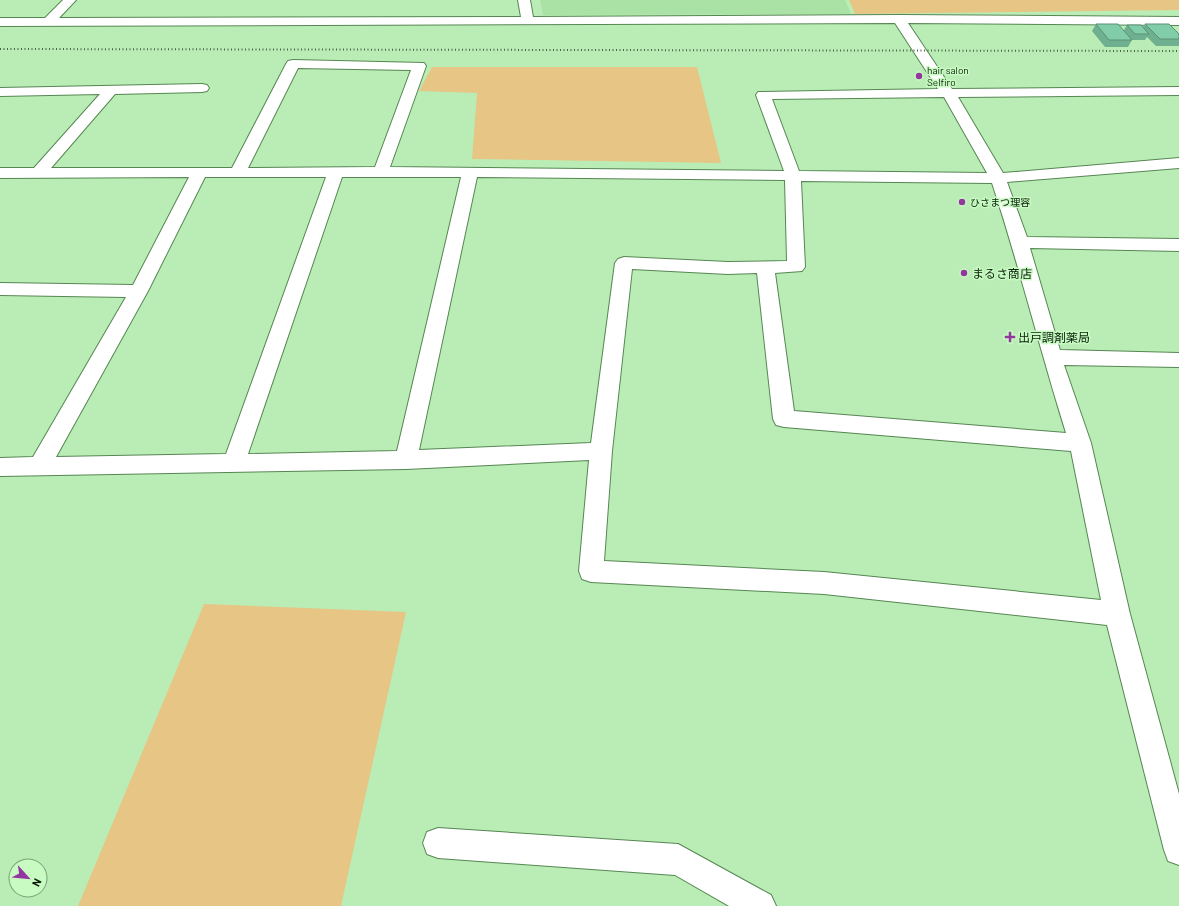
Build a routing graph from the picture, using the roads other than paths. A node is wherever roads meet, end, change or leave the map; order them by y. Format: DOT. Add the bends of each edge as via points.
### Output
graph roads {
  1 [pos="70,0"];
  2 [pos="524,0"];
  3 [pos="899,19"];
  4 [pos="528,20"];
  5 [pos="1179,21"];
  6 [pos="0,22"];
  7 [pos="48,22"];
  8 [pos="202,88"];
  9 [pos="110,90"];
  10 [pos="1179,91"];
  11 [pos="0,92"];
  12 [pos="948,93"];
  13 [pos="1179,163"];
  14 [pos="200,172"];
  15 [pos="238,172"];
  16 [pos="336,172"];
  17 [pos="381,172"];
  18 [pos="470,172"];
  19 [pos="0,173"];
  20 [pos="38,173"];
  21 [pos="793,175"];
  22 [pos="998,178"];
  23 [pos="1020,242"];
  24 [pos="1179,245"];
  25 [pos="765,267"];
  26 [pos="0,289"];
  27 [pos="139,291"];
  28 [pos="1052,357"];
  29 [pos="1179,360"];
  30 [pos="1080,443"];
  31 [pos="601,451"];
  32 [pos="406,460"];
  33 [pos="234,463"];
  34 [pos="40,466"];
  35 [pos="0,467"];
  36 [pos="1117,614"];
  37 [pos="438,843"];
  38 [pos="1179,850"];
  39 [pos="760,906"];
  1 -- 7 [label="street"];
  2 -- 4 [label="street"];
  3 -- 4 [label="street"];
  3 -- 5 [label="street"];
  3 -- 12 [label="street"];
  4 -- 7 [label="street"];
  6 -- 7 [label="street"];
  8 -- 9 [label="street"];
  9 -- 11 [label="street"];
  9 -- 20 [label="street"];
  10 -- 12 [label="street"];
  12 -- 21 [label="street" via="762,96"];
  12 -- 22 [label="street"];
  13 -- 22 [label="street"];
  14 -- 15 [label="street"];
  14 -- 20 [label="street"];
  14 -- 27 [label="street"];
  15 -- 16 [label="street"];
  15 -- 17 [label="street" via="293,64 419,66"];
  16 -- 17 [label="street"];
  16 -- 33 [label="street"];
  17 -- 18 [label="street"];
  18 -- 21 [label="street"];
  18 -- 32 [label="street"];
  19 -- 20 [label="street"];
  21 -- 22 [label="street"];
  21 -- 25 [label="street" via="796,267"];
  22 -- 23 [label="street"];
  23 -- 24 [label="street"];
  23 -- 28 [label="street"];
  25 -- 30 [label="street" via="784,419"];
  25 -- 31 [label="street" via="728,268 624,263"];
  26 -- 27 [label="street"];
  27 -- 34 [label="street"];
  28 -- 29 [label="street"];
  28 -- 30 [label="street"];
  30 -- 36 [label="street"];
  31 -- 32 [label="street"];
  31 -- 36 [label="street" via="591,570 824,583"];
  32 -- 33 [label="street"];
  33 -- 34 [label="street"];
  34 -- 35 [label="street"];
  36 -- 38 [label="street"];
  37 -- 39 [label="street" via="678,860"];
}
